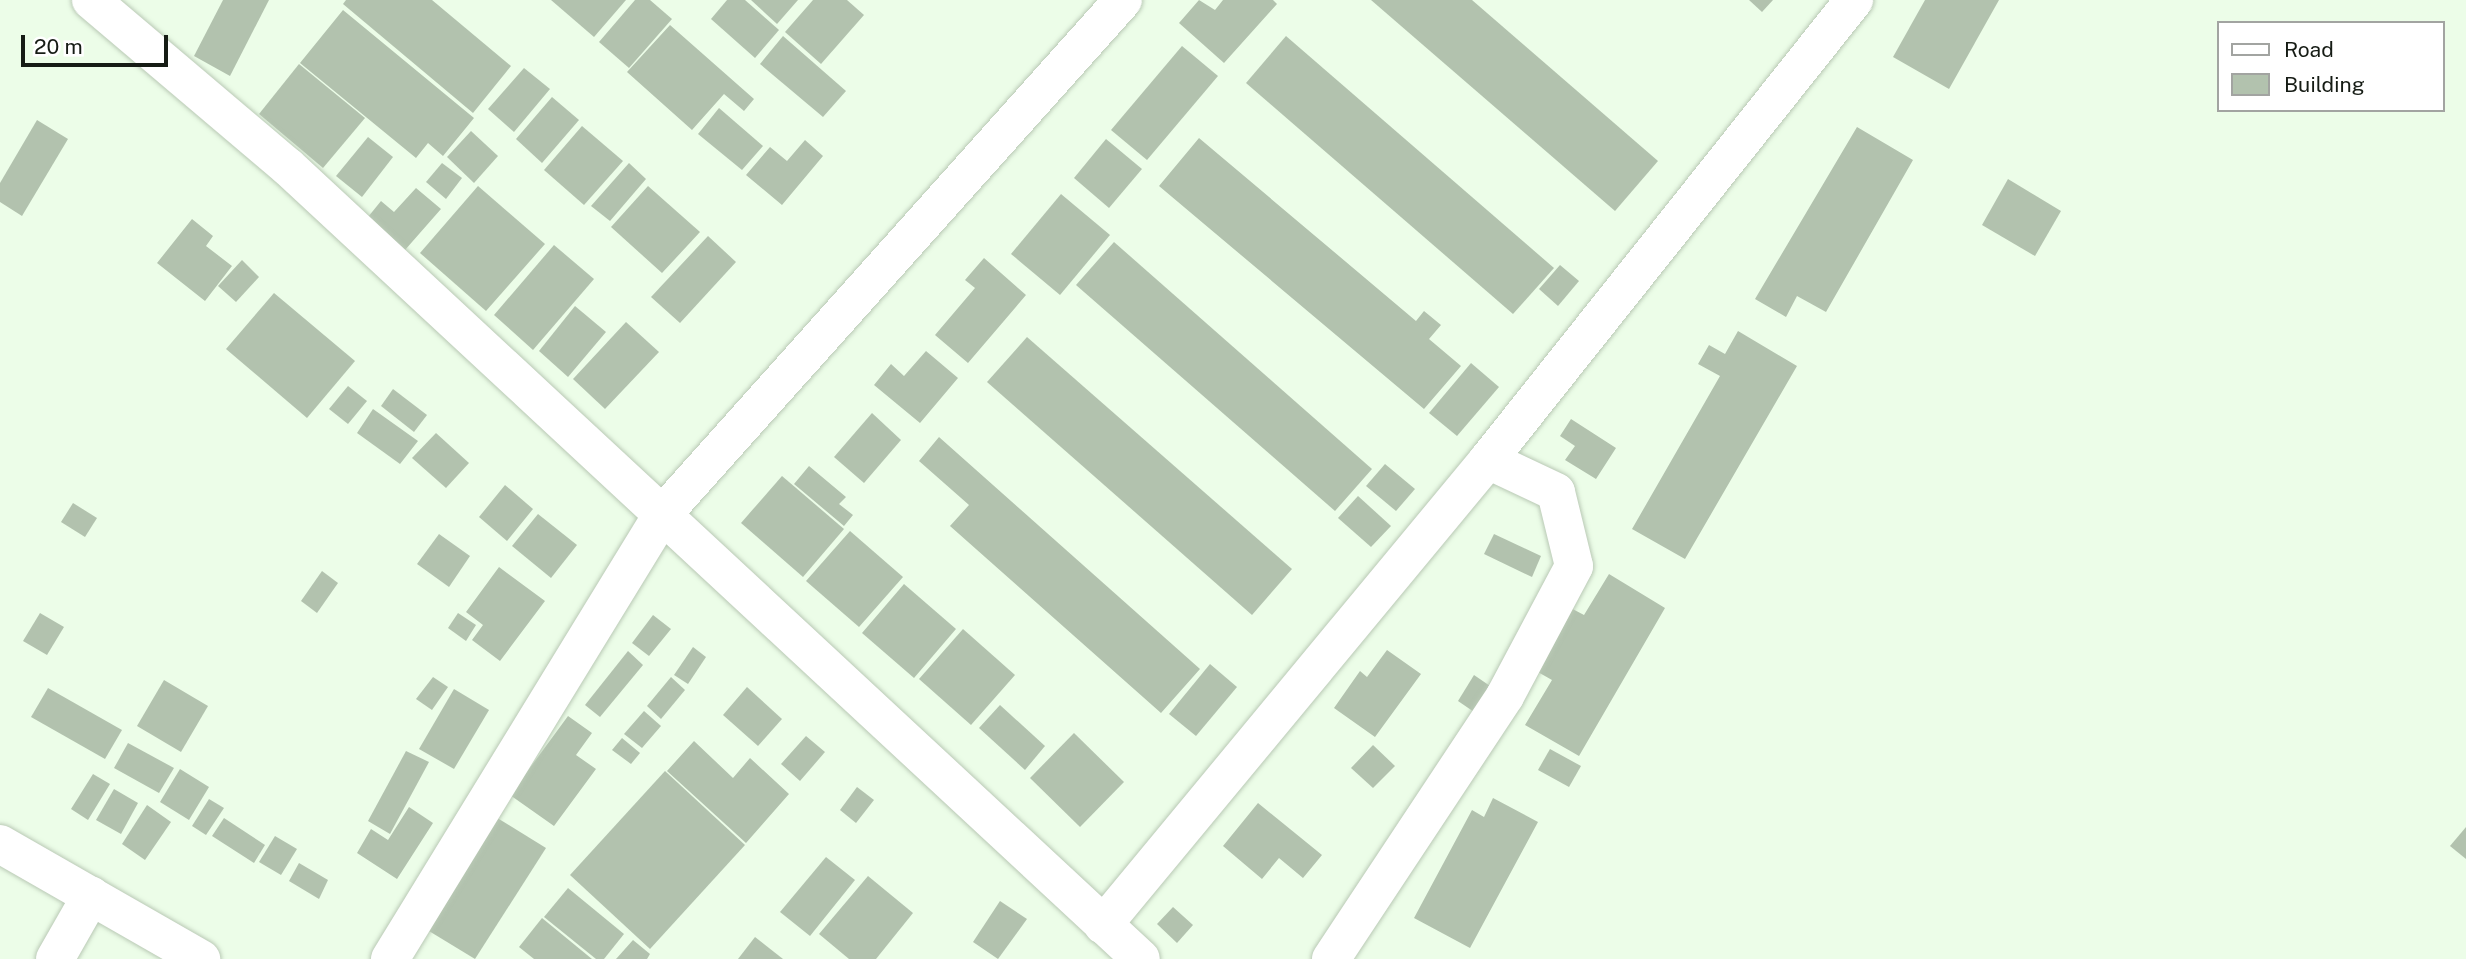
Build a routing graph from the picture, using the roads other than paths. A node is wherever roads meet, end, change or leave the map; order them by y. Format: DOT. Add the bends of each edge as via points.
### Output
graph roads {
  1 [pos="91,0"];
  2 [pos="1123,0"];
  3 [pos="1854,0"];
  4 [pos="1488,460"];
  5 [pos="662,515"];
  6 [pos="0,844"];
  7 [pos="91,896"];
  8 [pos="1103,925"];
  9 [pos="55,959"];
  10 [pos="201,959"];
  11 [pos="390,959"];
  12 [pos="1141,959"];
  13 [pos="1331,959"];
  1 -- 5 [label="street" via="287,166"];
  2 -- 5 [label="street"];
  3 -- 4 [label="street"];
  4 -- 8 [label="street"];
  4 -- 13 [label="street" via="1556,492 1574,566 1505,696"];
  5 -- 8 [label="street"];
  5 -- 11 [label="street"];
  6 -- 7 [label="street"];
  7 -- 9 [label="street"];
  7 -- 10 [label="street"];
  8 -- 12 [label="street"];
}
